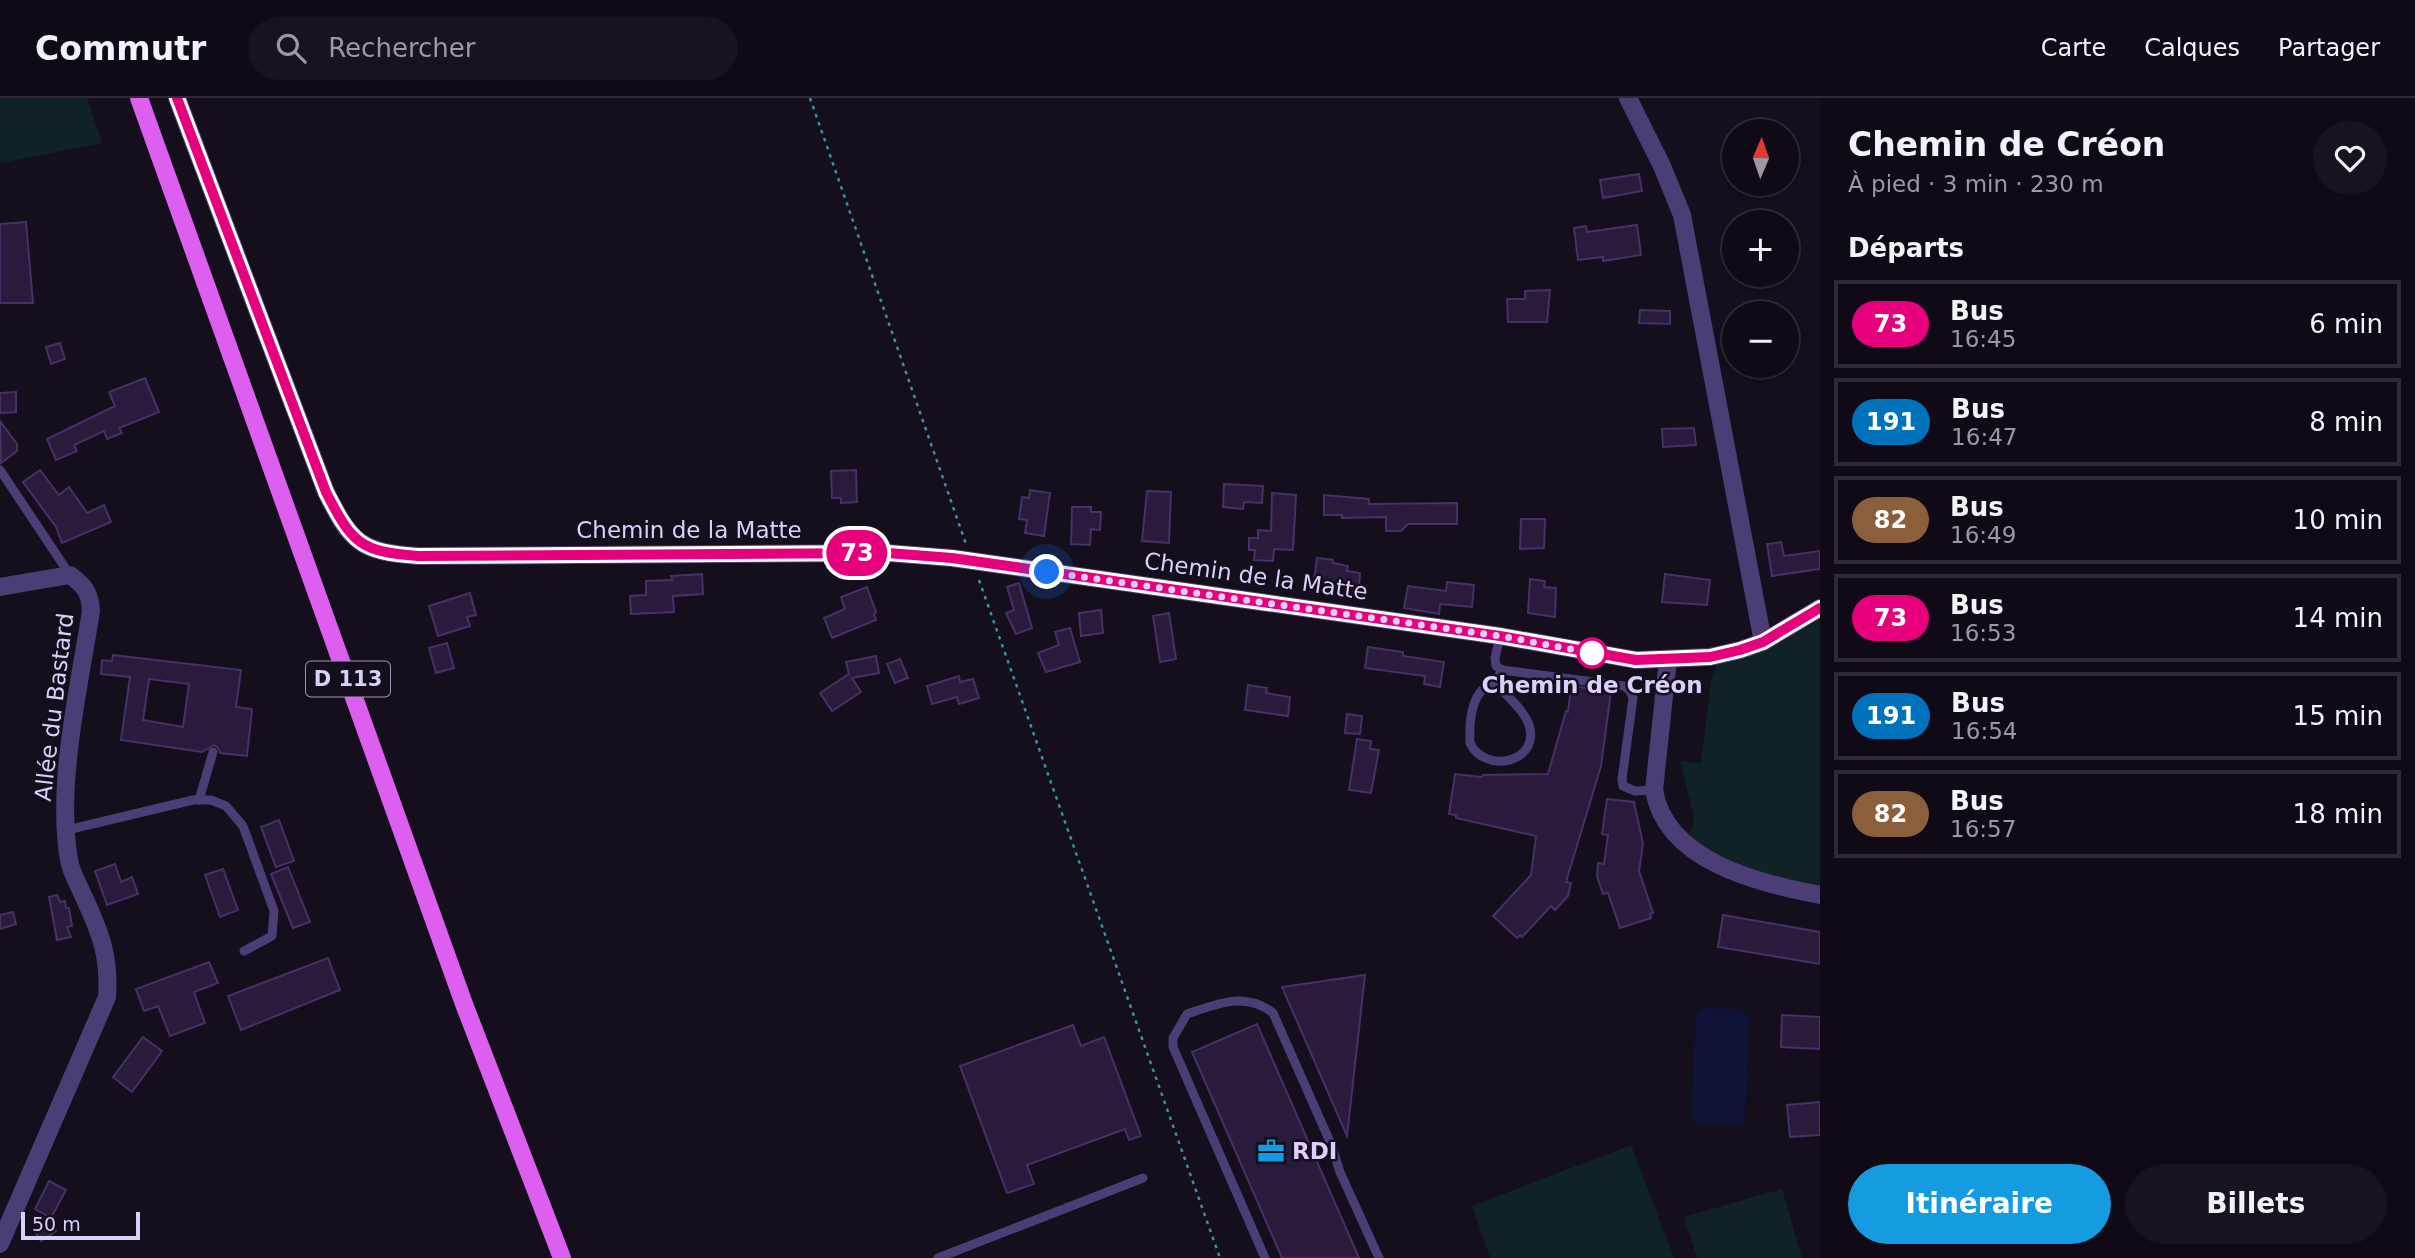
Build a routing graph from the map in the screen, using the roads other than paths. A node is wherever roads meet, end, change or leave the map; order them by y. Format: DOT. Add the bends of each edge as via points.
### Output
graph roads {
  1 [pos="139,98"];
  2 [pos="177,98"];
  3 [pos="1628,98"];
  4 [pos="0,470"];
  5 [pos="70,575"];
  6 [pos="0,587"];
  7 [pos="1820,608"];
  8 [pos="1500,636"];
  9 [pos="1763,642"];
  10 [pos="1668,659"];
  11 [pos="1502,670"];
  12 [pos="1496,683"];
  13 [pos="213,751"];
  14 [pos="1654,790"];
  15 [pos="198,800"];
  16 [pos="67,830"];
  17 [pos="1820,895"];
  18 [pos="244,951"];
  19 [pos="1143,1178"];
  20 [pos="0,1244"];
  21 [pos="562,1258"];
  22 [pos="938,1258"];
  23 [pos="1265,1258"];
  24 [pos="1379,1258"];
  1 -- 21 [label="main road, D 113" via="459,992"];
  2 -- 8 [label="street, Chemin de la Matte" via="326,492 341,522 372,550 418,556 888,553"];
  3 -- 9 [label="street" via="1682,215"];
  4 -- 5 [label="lane"];
  5 -- 6 [label="street"];
  5 -- 16 [label="street, Allée du Bastard" via="90,595 91,611 66,779"];
  7 -- 9 [label="street, Chemin de la Matte"];
  8 -- 10 [label="street, Chemin de la Matte" via="1625,658"];
  8 -- 11 [label="lane" via="1495,658"];
  9 -- 10 [label="street, Chemin de la Matte" via="1710,657"];
  10 -- 14 [label="street"];
  11 -- 12 [label="lane"];
  11 -- 14 [label="lane" via="1624,686 1633,698 1623,786"];
  12 -- 12 [label="lane" via="1531,730 1527,747 1513,760 1481,757 1470,743 1478,694"];
  13 -- 15 [label="lane"];
  14 -- 17 [label="street" via="1666,825 1687,845 1744,877"];
  15 -- 16 [label="lane"];
  15 -- 18 [label="lane" via="226,806 243,826 274,911 272,936"];
  16 -- 20 [label="street, Allée du Bastard" via="69,862 103,940 107,997"];
  19 -- 22 [label="lane"];
  23 -- 24 [label="lane" via="1173,1047 1178,1025 1187,1014 1248,1000 1272,1013"];
}
